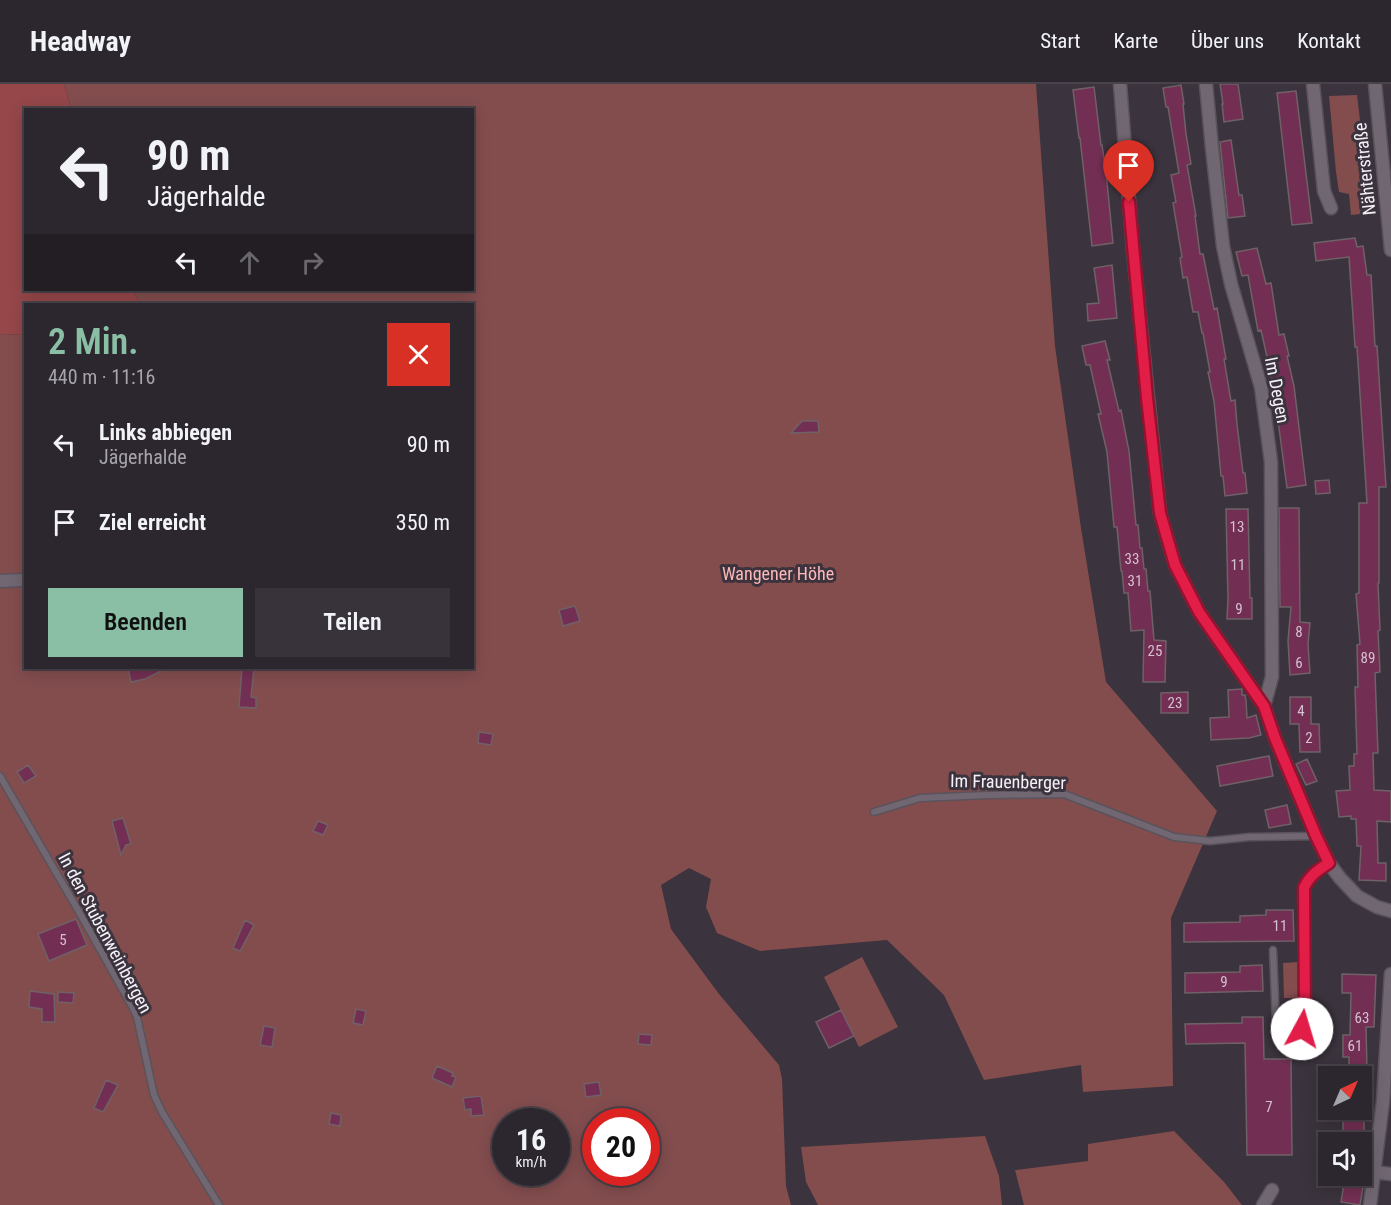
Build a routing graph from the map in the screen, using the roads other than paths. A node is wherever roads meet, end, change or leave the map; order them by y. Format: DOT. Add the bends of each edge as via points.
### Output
graph roads {
  1 [pos="1120,84"];
  2 [pos="1206,84"];
  3 [pos="1313,84"];
  4 [pos="1375,84"];
  5 [pos="1331,208"];
  6 [pos="1390,225"];
  7 [pos="1391,250"];
  8 [pos="24,580"];
  9 [pos="0,581"];
  10 [pos="1264,706"];
  11 [pos="0,776"];
  12 [pos="874,812"];
  13 [pos="1316,836"];
  14 [pos="1329,863"];
  15 [pos="1391,910"];
  16 [pos="1274,950"];
  17 [pos="1391,974"];
  18 [pos="1390,1009"];
  19 [pos="1388,1059"];
  20 [pos="1374,1172"];
  21 [pos="1391,1174"];
  22 [pos="1272,1190"];
  23 [pos="219,1205"];
  24 [pos="1263,1205"];
  25 [pos="1370,1205"];
  1 -- 10 [label="street" via="1160,513 1175,565 1199,612"];
  2 -- 10 [label="street, Im Degen" via="1223,246 1261,387 1271,462 1272,677"];
  3 -- 5 [label="street, Nähterstraße" via="1324,191"];
  4 -- 6 [label="street, Nähterstraße"];
  6 -- 7 [label="street, Nähterstraße"];
  8 -- 9 [label="street"];
  10 -- 13 [label="street"];
  11 -- 23 [label="lane, In den Stubenweinbergen" via="133,1008 154,1095"];
  12 -- 13 [label="lane, Im Frauenberger" via="920,798 1064,794 1174,837 1210,841"];
  13 -- 14 [label="street"];
  14 -- 15 [label="street" via="1358,896"];
  14 -- 16 [label="lane" via="1307,880 1304,888 1305,1013 1298,1036 1278,1034"];
  17 -- 18 [label="street"];
  18 -- 19 [label="street"];
  19 -- 20 [label="street"];
  20 -- 21 [label="street"];
  20 -- 25 [label="street"];
  22 -- 24 [label="street"];
}
